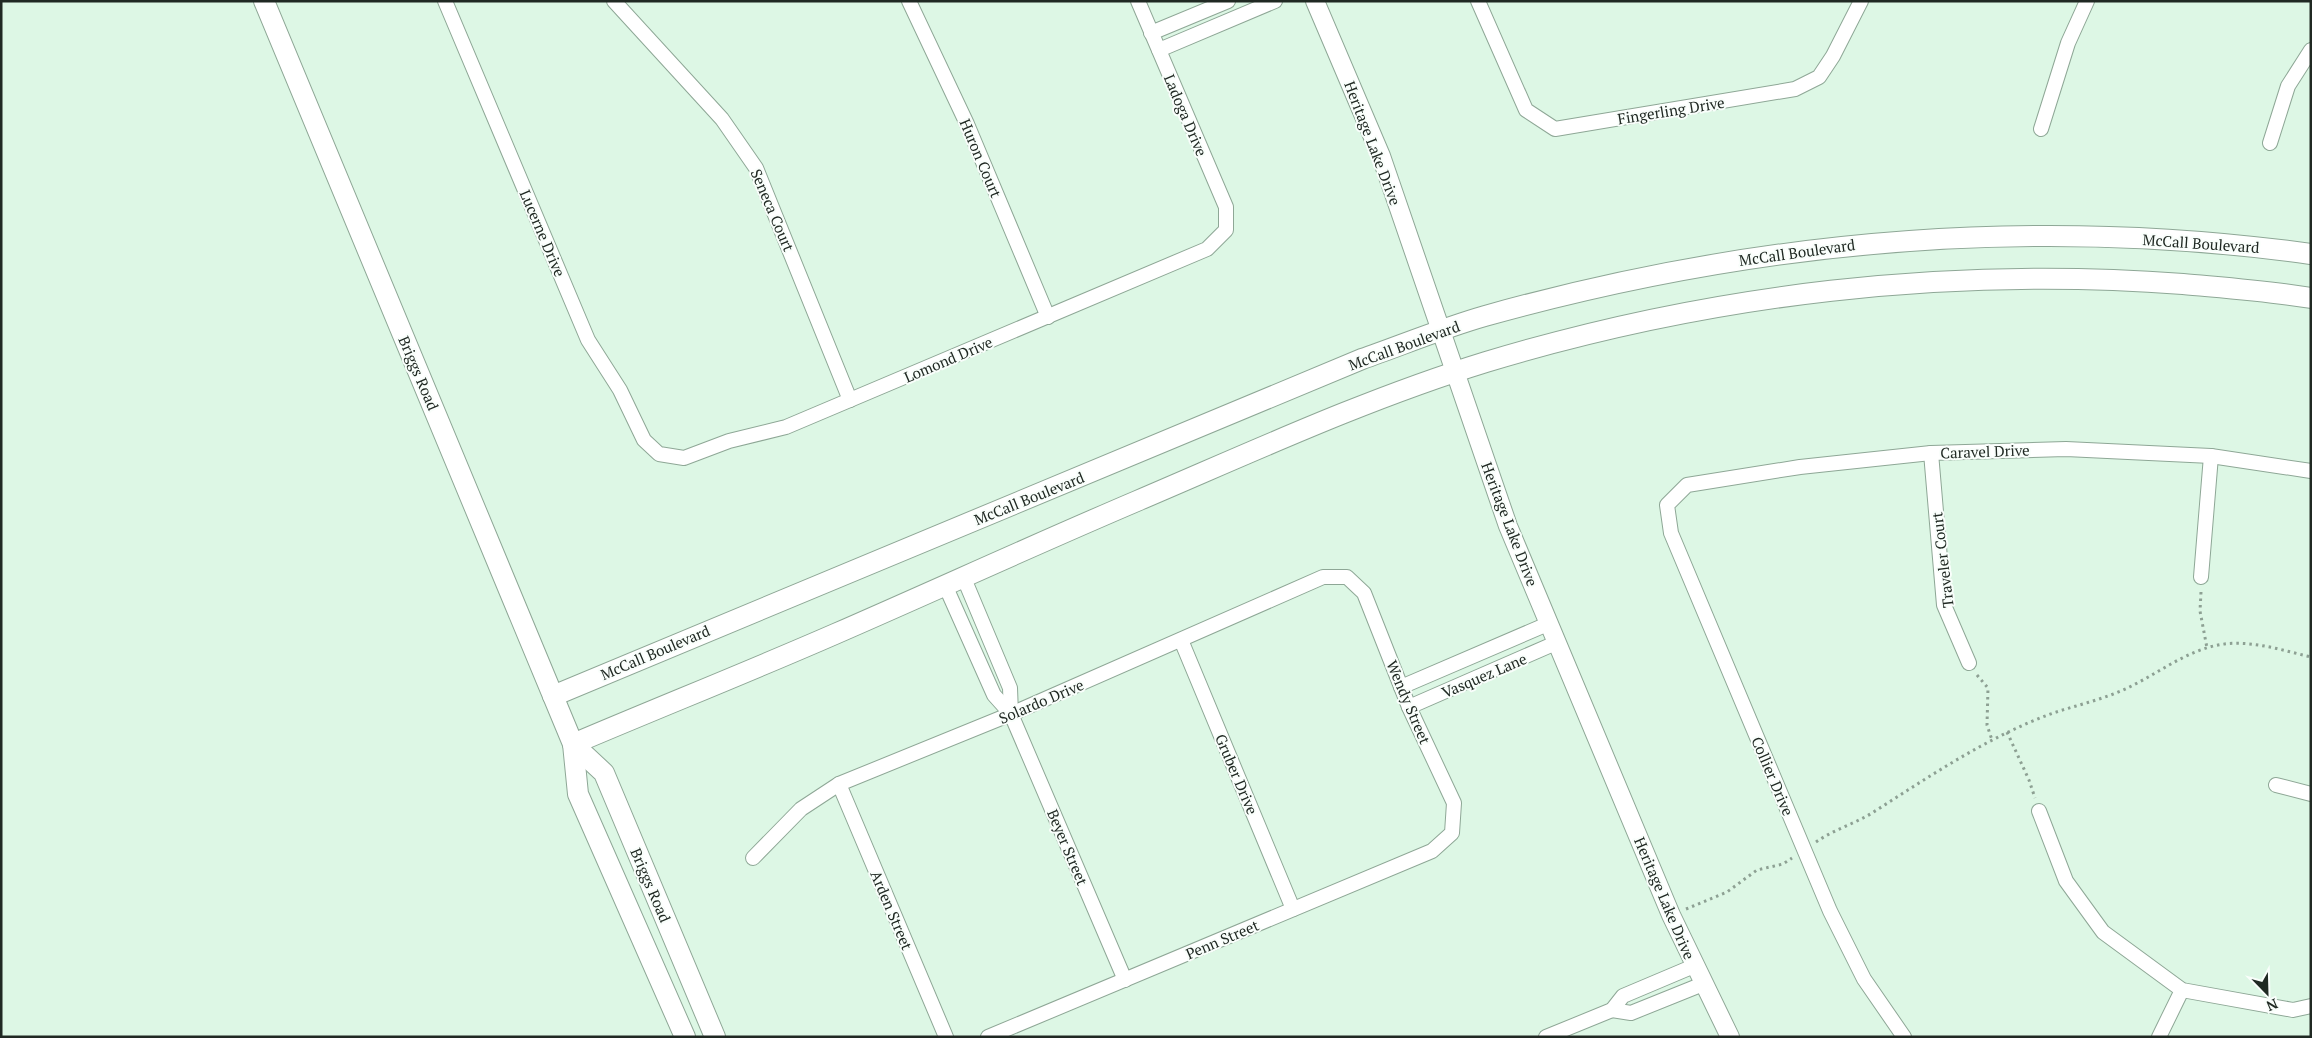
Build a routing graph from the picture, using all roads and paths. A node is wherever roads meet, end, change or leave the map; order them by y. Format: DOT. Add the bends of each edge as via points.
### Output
graph roads {
  1 [pos="264,1"];
  2 [pos="445,1"];
  3 [pos="614,1"];
  4 [pos="909,1"];
  5 [pos="1138,1"];
  6 [pos="1228,1"];
  7 [pos="1275,1"];
  8 [pos="1315,1"];
  9 [pos="1478,1"];
  10 [pos="1861,1"];
  11 [pos="2087,1"];
  12 [pos="1151,33"];
  13 [pos="1159,50"];
  14 [pos="2311,50"];
  15 [pos="2041,129"];
  16 [pos="2270,143"];
  17 [pos="1226,230"];
  18 [pos="2311,254"];
  19 [pos="2311,298"];
  20 [pos="1048,317"];
  21 [pos="1440,332"];
  22 [pos="1455,373"];
  23 [pos="850,400"];
  24 [pos="1931,453"];
  25 [pos="659,454"];
  26 [pos="2212,456"];
  27 [pos="2311,470"];
  28 [pos="1667,505"];
  29 [pos="963,576"];
  30 [pos="1347,577"];
  31 [pos="2201,577"];
  32 [pos="945,585"];
  33 [pos="1550,623"];
  34 [pos="1181,640"];
  35 [pos="1558,642"];
  36 [pos="2207,648"];
  37 [pos="2311,657"];
  38 [pos="1969,663"];
  39 [pos="1401,687"];
  40 [pos="553,696"];
  41 [pos="1409,707"];
  42 [pos="1011,714"];
  43 [pos="2007,732"];
  44 [pos="1992,740"];
  45 [pos="573,744"];
  46 [pos="839,784"];
  47 [pos="2276,785"];
  48 [pos="2311,794"];
  49 [pos="2039,811"];
  50 [pos="1452,833"];
  51 [pos="1804,850"];
  52 [pos="753,858"];
  53 [pos="1696,906"];
  54 [pos="1293,909"];
  55 [pos="1694,966"];
  56 [pos="1124,980"];
  57 [pos="1703,984"];
  58 [pos="2182,990"];
  59 [pos="2311,1006"];
  60 [pos="1612,1010"];
  61 [pos="685,1037"];
  62 [pos="715,1037"];
  63 [pos="946,1037"];
  64 [pos="988,1037"];
  65 [pos="1546,1037"];
  66 [pos="1730,1037"];
  67 [pos="1904,1037"];
  68 [pos="2158,1037"];
  1 -- 40 [label="main road, Briggs Road"];
  2 -- 25 [label="street, Lucerne Drive" via="588,340 620,390 644,440"];
  3 -- 23 [label="street, Seneca Court" via="722,119 756,168"];
  4 -- 20 [label="street, Huron Court" via="967,124"];
  5 -- 12 [label="street, Ladoga Drive"];
  6 -- 12 [label="street"];
  7 -- 13 [label="street"];
  8 -- 21 [label="street, Heritage Lake Drive" via="1381,156"];
  9 -- 10 [label="street, Fingerling Drive" via="1526,110 1555,129 1795,90 1819,77"];
  11 -- 15 [label="street" via="2068,43"];
  12 -- 13 [label="street, Ladoga Drive"];
  13 -- 17 [label="street, Ladoga Drive" via="1226,207"];
  14 -- 16 [label="street" via="2288,86"];
  17 -- 20 [label="street, Lomond Drive" via="1207,249"];
  18 -- 21 [label="main road, McCall Boulevard" via="2167,239 2062,234 1891,241 1752,257 1640,278 1483,317"];
  19 -- 22 [label="main road" via="2230,288 2048,278 1890,285 1822,291 1659,318 1581,336"];
  20 -- 23 [label="street, Lomond Drive"];
  21 -- 22 [label="street, Heritage Lake Drive"];
  21 -- 40 [label="main road, McCall Boulevard" via="1362,360"];
  22 -- 29 [label="main road" via="1371,402"];
  22 -- 33 [label="street, Heritage Lake Drive" via="1508,526"];
  23 -- 25 [label="street, Lomond Drive" via="786,427 729,441 684,458"];
  24 -- 26 [label="street, Caravel Drive" via="2066,449"];
  24 -- 28 [label="street, Caravel Drive" via="1800,467 1687,485"];
  24 -- 38 [label="street, Traveler Court" via="1944,605"];
  26 -- 27 [label="street, Caravel Drive"];
  26 -- 31 [label="street"];
  28 -- 51 [label="street, Collier Drive" via="1671,533"];
  29 -- 32 [label="main road"];
  29 -- 42 [label="street, Beyer Street" via="1010,688"];
  30 -- 34 [label="street, Solardo Drive" via="1323,577"];
  30 -- 39 [label="street, Wendy Street" via="1364,593"];
  31 -- 36 [label="path" via="2200,611"];
  32 -- 42 [label="street, Beyer Street" via="994,696"];
  32 -- 45 [label="main road"];
  33 -- 35 [label="street, Heritage Lake Drive"];
  33 -- 39 [label="street, Vasquez Lane"];
  34 -- 42 [label="street, Solardo Drive"];
  34 -- 54 [label="street, Gruber Drive"];
  35 -- 41 [label="street, Vasquez Lane"];
  35 -- 55 [label="street, Heritage Lake Drive"];
  36 -- 37 [label="path" via="2228,644 2256,645"];
  36 -- 43 [label="path" via="2122,691"];
  38 -- 44 [label="path" via="1988,688 1987,725"];
  39 -- 41 [label="street, Wendy Street"];
  40 -- 45 [label="main road, Briggs Road"];
  41 -- 50 [label="street, Wendy Street" via="1454,803"];
  42 -- 46 [label="street, Solardo Drive"];
  42 -- 56 [label="street, Beyer Street"];
  43 -- 44 [label="path"];
  43 -- 49 [label="path"];
  44 -- 51 [label="path" via="1911,786 1871,814"];
  45 -- 61 [label="main road, Briggs Road" via="578,794"];
  45 -- 62 [label="main road, Briggs Road" via="604,773"];
  46 -- 52 [label="street, Solardo Drive" via="801,809"];
  46 -- 63 [label="street, Arden Street"];
  47 -- 48 [label="street"];
  49 -- 58 [label="street" via="2066,881 2103,932"];
  50 -- 54 [label="street, Penn Street" via="1432,851"];
  51 -- 53 [label="path" via="1783,864 1757,870 1727,892"];
  51 -- 67 [label="street, Collier Drive" via="1864,979"];
  54 -- 56 [label="street, Penn Street"];
  55 -- 57 [label="street, Heritage Lake Drive"];
  55 -- 60 [label="street" via="1623,996"];
  56 -- 64 [label="street, Penn Street"];
  57 -- 60 [label="street" via="1630,1013"];
  57 -- 66 [label="street, Heritage Lake Drive"];
  58 -- 59 [label="street" via="2293,1010"];
  58 -- 68 [label="street"];
  60 -- 65 [label="street"];
}
